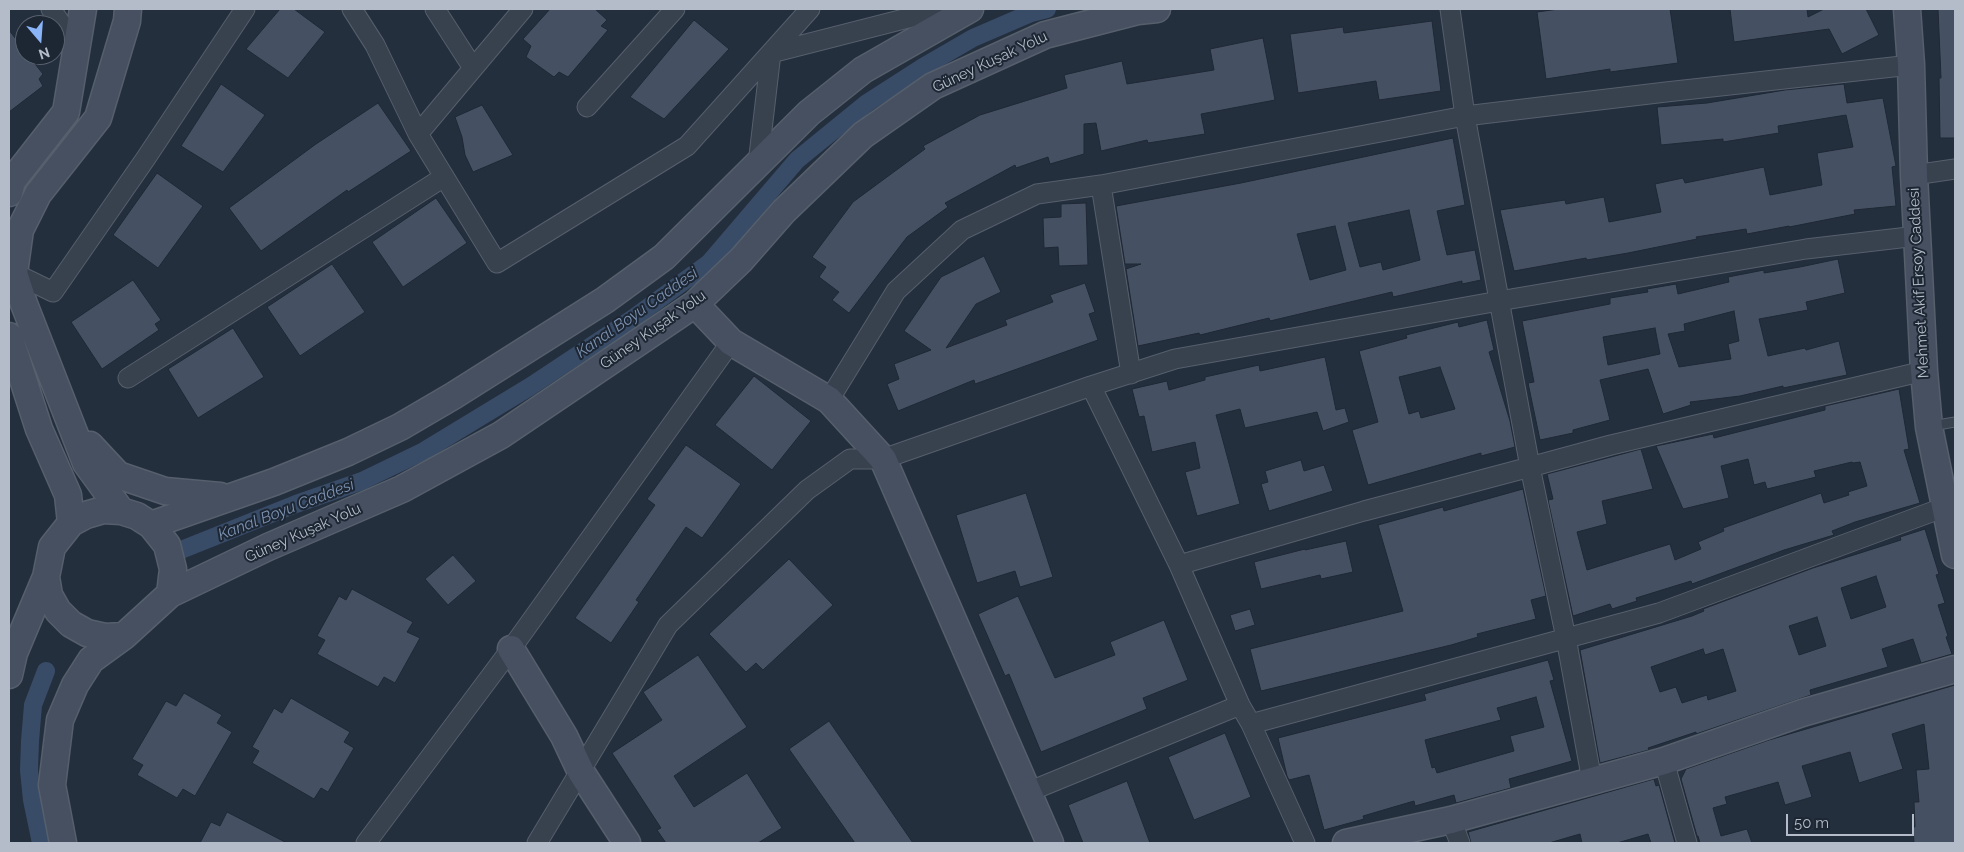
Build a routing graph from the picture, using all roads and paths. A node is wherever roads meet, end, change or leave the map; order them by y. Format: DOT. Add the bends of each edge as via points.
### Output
graph roads {
  1 [pos="51,9"];
  2 [pos="83,9"];
  3 [pos="128,9"];
  4 [pos="244,9"];
  5 [pos="352,9"];
  6 [pos="435,9"];
  7 [pos="523,9"];
  8 [pos="675,9"];
  9 [pos="810,9"];
  10 [pos="943,9"];
  11 [pos="970,9"];
  12 [pos="1157,9"];
  13 [pos="1450,9"];
  14 [pos="1907,10"];
  15 [pos="77,47"];
  16 [pos="771,53"];
  17 [pos="1911,65"];
  18 [pos="473,68"];
  19 [pos="587,108"];
  20 [pos="1465,116"];
  21 [pos="418,134"];
  22 [pos="758,164"];
  23 [pos="1955,169"];
  24 [pos="1914,175"];
  25 [pos="444,176"];
  26 [pos="1102,185"];
  27 [pos="9,193"];
  28 [pos="1917,236"];
  29 [pos="11,270"];
  30 [pos="1499,301"];
  31 [pos="695,304"];
  32 [pos="9,336"];
  33 [pos="731,342"];
  34 [pos="1924,372"];
  35 [pos="1131,374"];
  36 [pos="128,378"];
  37 [pos="1091,386"];
  38 [pos="829,400"];
  39 [pos="1955,422"];
  40 [pos="71,424"];
  41 [pos="1929,427"];
  42 [pos="883,460"];
  43 [pos="1530,467"];
  44 [pos="232,496"];
  45 [pos="1945,507"];
  46 [pos="121,511"];
  47 [pos="71,523"];
  48 [pos="151,525"];
  49 [pos="1955,555"];
  50 [pos="1180,564"];
  51 [pos="46,577"];
  52 [pos="170,594"];
  53 [pos="124,636"];
  54 [pos="1566,638"];
  55 [pos="512,649"];
  56 [pos="1955,669"];
  57 [pos="9,675"];
  58 [pos="1240,705"];
  59 [pos="1250,724"];
  60 [pos="1664,761"];
  61 [pos="581,772"];
  62 [pos="1592,781"];
  63 [pos="1028,792"];
  64 [pos="1455,832"];
  65 [pos="63,843"];
  66 [pos="366,843"];
  67 [pos="537,843"];
  68 [pos="627,843"];
  69 [pos="1050,843"];
  70 [pos="1305,843"];
  71 [pos="1346,843"];
  72 [pos="1687,843"];
  1 -- 15 [label="street"];
  2 -- 15 [label="main road"];
  3 -- 29 [label="main road" via="98,118 38,194 20,230"];
  4 -- 29 [label="street" via="146,158 52,292"];
  5 -- 21 [label="street" via="375,46"];
  6 -- 18 [label="street"];
  7 -- 18 [label="street"];
  8 -- 19 [label="street"];
  9 -- 16 [label="street"];
  10 -- 16 [label="street"];
  11 -- 22 [label="main road" via="863,70 809,113"];
  12 -- 31 [label="main road, Güney Kuşak Yolu" via="1045,35 934,86 863,135"];
  13 -- 20 [label="street"];
  14 -- 17 [label="main road, Mehmet Akif Ersoy Caddesi"];
  15 -- 27 [label="main road" via="66,112 12,181"];
  16 -- 22 [label="street"];
  16 -- 25 [label="street" via="687,146 497,263"];
  17 -- 20 [label="street"];
  17 -- 24 [label="main road, Mehmet Akif Ersoy Caddesi"];
  18 -- 21 [label="street"];
  20 -- 26 [label="street"];
  20 -- 30 [label="street"];
  21 -- 25 [label="street"];
  22 -- 44 [label="main road" via="664,257 605,300 453,396 400,428 348,452"];
  23 -- 24 [label="street"];
  24 -- 28 [label="main road, Mehmet Akif Ersoy Caddesi"];
  25 -- 36 [label="street"];
  26 -- 35 [label="street"];
  26 -- 38 [label="street" via="1037,194 962,230 896,291"];
  28 -- 30 [label="street" via="1806,249"];
  28 -- 34 [label="main road, Mehmet Akif Ersoy Caddesi"];
  29 -- 40 [label="main road"];
  30 -- 35 [label="street" via="1175,360"];
  30 -- 43 [label="street"];
  31 -- 33 [label="main road"];
  31 -- 52 [label="main road, Güney Kuşak Yolu" via="500,434 402,489"];
  32 -- 47 [label="main road" via="39,429 68,495"];
  33 -- 38 [label="main road"];
  33 -- 55 [label="street"];
  34 -- 41 [label="main road, Mehmet Akif Ersoy Caddesi"];
  34 -- 43 [label="street"];
  35 -- 37 [label="street"];
  37 -- 42 [label="street"];
  37 -- 50 [label="street"];
  38 -- 42 [label="main road"];
  39 -- 41 [label="lane"];
  40 -- 44 [label="main road" via="118,475 166,492"];
  40 -- 46 [label="main road" via="86,462"];
  41 -- 45 [label="main road, Mehmet Akif Ersoy Caddesi"];
  42 -- 61 [label="street" via="850,459 807,490 668,625"];
  42 -- 63 [label="main road"];
  43 -- 50 [label="street"];
  43 -- 54 [label="street"];
  44 -- 48 [label="main road"];
  45 -- 49 [label="main road, Mehmet Akif Ersoy Caddesi"];
  45 -- 54 [label="street" via="1659,613"];
  46 -- 47 [label="main road" via="103,510"];
  46 -- 48 [label="main road"];
  47 -- 51 [label="main road" via="52,547"];
  48 -- 52 [label="main road" via="167,545 173,569"];
  50 -- 58 [label="street"];
  51 -- 53 [label="main road" via="58,611 71,624 87,633 105,637"];
  51 -- 57 [label="main road" via="14,653"];
  52 -- 53 [label="main road"];
  53 -- 65 [label="main road" via="91,660 75,685 60,720 52,785"];
  54 -- 59 [label="street"];
  54 -- 62 [label="street"];
  55 -- 61 [label="main road" via="564,736"];
  55 -- 66 [label="street"];
  56 -- 60 [label="main road" via="1802,713"];
  58 -- 59 [label="street"];
  58 -- 63 [label="street"];
  59 -- 70 [label="street"];
  60 -- 62 [label="main road"];
  60 -- 72 [label="street"];
  61 -- 67 [label="street"];
  61 -- 68 [label="main road"];
  62 -- 64 [label="main road"];
  63 -- 69 [label="main road"];
  64 -- 71 [label="main road"];
}
